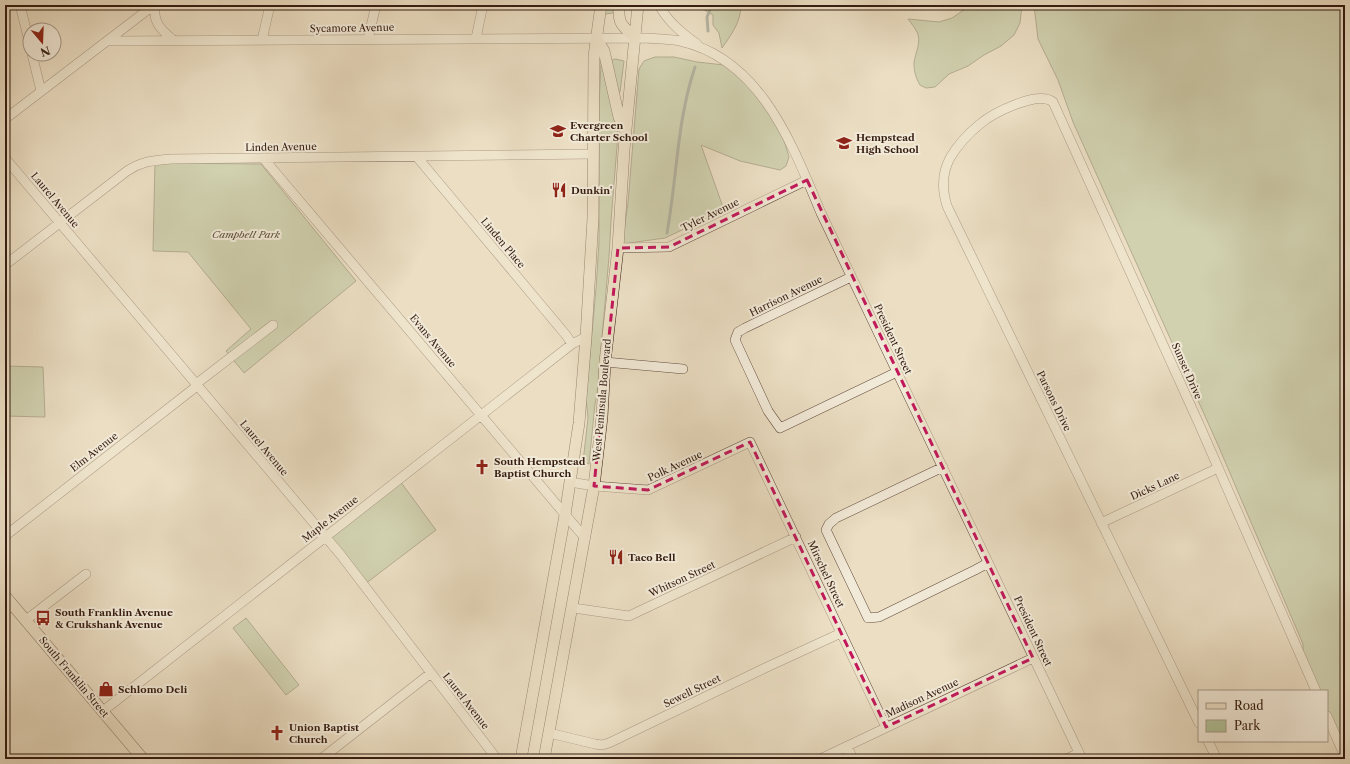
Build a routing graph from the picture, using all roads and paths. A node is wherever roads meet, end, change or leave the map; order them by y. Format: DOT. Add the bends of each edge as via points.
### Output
graph roads {
  1 [pos="20,5"];
  2 [pos="155,5"];
  3 [pos="270,5"];
  4 [pos="376,5"];
  5 [pos="483,5"];
  6 [pos="601,5"];
  7 [pos="618,5"];
  8 [pos="638,5"];
  9 [pos="659,5"];
  10 [pos="24,22"];
  11 [pos="476,38"];
  12 [pos="636,38"];
  13 [pos="368,39"];
  14 [pos="597,39"];
  15 [pos="262,40"];
  16 [pos="107,41"];
  17 [pos="174,41"];
  18 [pos="704,49"];
  19 [pos="34,62"];
  20 [pos="41,91"];
  21 [pos="1012,107"];
  22 [pos="5,119"];
  23 [pos="626,134"];
  24 [pos="593,154"];
  25 [pos="417,157"];
  26 [pos="5,158"];
  27 [pos="264,158"];
  28 [pos="807,180"];
  29 [pos="60,223"];
  30 [pos="618,248"];
  31 [pos="5,265"];
  32 [pos="852,277"];
  33 [pos="272,325"];
  34 [pos="586,337"];
  35 [pos="572,344"];
  36 [pos="605,362"];
  37 [pos="683,369"];
  38 [pos="897,372"];
  39 [pos="197,385"];
  40 [pos="482,415"];
  41 [pos="739,447"];
  42 [pos="942,468"];
  43 [pos="1218,468"];
  44 [pos="570,482"];
  45 [pos="594,486"];
  46 [pos="565,515"];
  47 [pos="1101,523"];
  48 [pos="5,536"];
  49 [pos="325,537"];
  50 [pos="796,537"];
  51 [pos="585,538"];
  52 [pos="988,563"];
  53 [pos="86,574"];
  54 [pos="5,596"];
  55 [pos="9,608"];
  56 [pos="573,608"];
  57 [pos="26,620"];
  58 [pos="841,633"];
  59 [pos="1033,658"];
  60 [pos="431,673"];
  61 [pos="1316,690"];
  62 [pos="103,711"];
  63 [pos="1328,718"];
  64 [pos="1198,721"];
  65 [pos="886,727"];
  66 [pos="549,733"];
  67 [pos="1208,742"];
  68 [pos="846,746"];
  69 [pos="1080,756"];
  70 [pos="1345,757"];
  71 [pos="143,759"];
  72 [pos="321,759"];
  73 [pos="497,759"];
  74 [pos="521,759"];
  75 [pos="544,759"];
  76 [pos="820,759"];
  77 [pos="853,759"];
  78 [pos="1066,759"];
  79 [pos="1217,759"];
  1 -- 10 [label="street"];
  2 -- 16 [label="street"];
  2 -- 17 [label="street" via="156,23"];
  3 -- 15 [label="street"];
  4 -- 13 [label="street"];
  5 -- 11 [label="street"];
  6 -- 14 [label="main road, West Peninsula Boulevard"];
  7 -- 12 [label="main road" via="618,18 622,26"];
  8 -- 12 [label="main road, West Peninsula Boulevard"];
  9 -- 18 [label="street" via="678,30"];
  11 -- 13 [label="street, Sycamore Avenue"];
  11 -- 14 [label="street, Sycamore Avenue"];
  12 -- 14 [label="street, President Street"];
  12 -- 18 [label="street, President Street" via="680,41"];
  12 -- 23 [label="main road, West Peninsula Boulevard"];
  13 -- 15 [label="street, Sycamore Avenue"];
  14 -- 23 [label="main road" via="604,51 619,117"];
  14 -- 24 [label="main road, West Peninsula Boulevard" via="594,56"];
  15 -- 17 [label="street, Sycamore Avenue"];
  16 -- 17 [label="street, Sycamore Avenue"];
  16 -- 20 [label="street"];
  18 -- 28 [label="street, President Street" via="722,59 750,82 765,100 788,138"];
  19 -- 20 [label="street"];
  20 -- 22 [label="street"];
  21 -- 43 [label="street, Sunset Drive" via="1032,99 1049,99 1053,102"];
  21 -- 47 [label="street, Parsons Drive" via="988,118 963,140 950,158 944,174 943,194"];
  23 -- 30 [label="main road, West Peninsula Boulevard"];
  24 -- 25 [label="street, Linden Avenue"];
  24 -- 34 [label="main road, West Peninsula Boulevard" via="593,218"];
  25 -- 27 [label="street, Linden Avenue"];
  25 -- 35 [label="street, Linden Place"];
  26 -- 29 [label="street, Laurel Avenue"];
  27 -- 29 [label="street, Linden Avenue" via="146,161 127,171"];
  27 -- 40 [label="street, Evans Avenue"];
  28 -- 30 [label="street, Tyler Avenue" via="669,247"];
  28 -- 32 [label="street, President Street"];
  29 -- 31 [label="street, Linden Avenue"];
  29 -- 39 [label="street, Laurel Avenue"];
  30 -- 36 [label="main road, West Peninsula Boulevard"];
  32 -- 38 [label="street, President Street"];
  32 -- 38 [label="street, Harrison Avenue" via="738,332 735,340 768,411 780,428"];
  33 -- 39 [label="street, Elm Avenue"];
  34 -- 35 [label="street, Maple Avenue"];
  34 -- 44 [label="main road, West Peninsula Boulevard" via="579,423"];
  35 -- 40 [label="street, Maple Avenue"];
  36 -- 37 [label="street"];
  36 -- 45 [label="main road, West Peninsula Boulevard"];
  38 -- 42 [label="street, President Street"];
  39 -- 48 [label="street, Elm Avenue"];
  39 -- 49 [label="street, Laurel Avenue"];
  40 -- 46 [label="street, Evans Avenue"];
  40 -- 49 [label="street, Maple Avenue"];
  41 -- 45 [label="street, Polk Avenue" via="648,490"];
  41 -- 50 [label="street, Mirschel Street" via="750,442"];
  42 -- 52 [label="street, President Street"];
  42 -- 52 [label="street" via="836,518 826,530 868,618 879,616"];
  43 -- 47 [label="street, Dicks Lane"];
  43 -- 61 [label="street, Sunset Drive"];
  44 -- 45 [label="street, Polk Avenue"];
  44 -- 46 [label="main road, West Peninsula Boulevard"];
  45 -- 51 [label="main road, West Peninsula Boulevard"];
  46 -- 51 [label="street, Evans Avenue"];
  46 -- 74 [label="main road, West Peninsula Boulevard"];
  47 -- 64 [label="street, Parsons Drive"];
  49 -- 60 [label="street, Laurel Avenue"];
  49 -- 62 [label="street, Maple Avenue"];
  50 -- 56 [label="street, Whitson Street" via="629,616"];
  50 -- 58 [label="street, Mirschel Street"];
  51 -- 56 [label="main road, West Peninsula Boulevard"];
  52 -- 59 [label="street, President Street"];
  53 -- 57 [label="street"];
  54 -- 55 [label="main road, South Franklin Street"];
  55 -- 57 [label="main road, South Franklin Street"];
  56 -- 66 [label="main road, West Peninsula Boulevard"];
  57 -- 62 [label="main road, South Franklin Street"];
  58 -- 65 [label="street, Mirschel Street"];
  58 -- 66 [label="street, Sewell Street" via="609,744 595,744"];
  59 -- 65 [label="street, Madison Avenue"];
  59 -- 69 [label="street, President Street"];
  60 -- 72 [label="street"];
  60 -- 73 [label="street, Laurel Avenue"];
  62 -- 71 [label="main road, South Franklin Street"];
  63 -- 70 [label="street"];
  65 -- 68 [label="street, Madison Avenue"];
  66 -- 75 [label="main road, West Peninsula Boulevard"];
  67 -- 79 [label="street"];
  68 -- 76 [label="street, Madison Avenue"];
  68 -- 77 [label="street"];
  69 -- 78 [label="street"];
}
